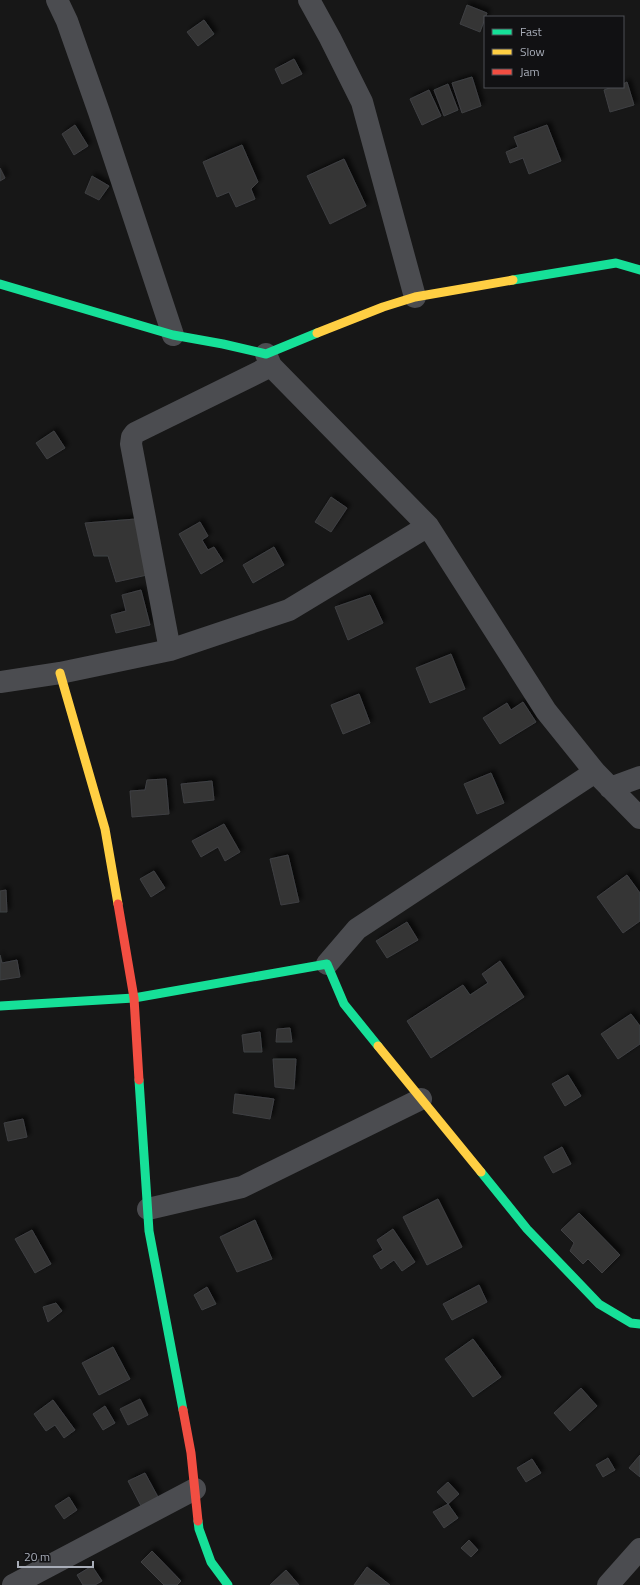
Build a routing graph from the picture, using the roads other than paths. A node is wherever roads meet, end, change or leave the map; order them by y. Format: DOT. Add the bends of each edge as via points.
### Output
graph roads {
  1 [pos="57,0"];
  2 [pos="309,0"];
  3 [pos="640,270"];
  4 [pos="0,284"];
  5 [pos="415,297"];
  6 [pos="173,335"];
  7 [pos="269,360"];
  8 [pos="428,526"];
  9 [pos="170,650"];
  10 [pos="60,673"];
  11 [pos="0,682"];
  12 [pos="595,772"];
  13 [pos="640,777"];
  14 [pos="610,788"];
  15 [pos="640,818"];
  16 [pos="327,964"];
  17 [pos="134,998"];
  18 [pos="0,1006"];
  19 [pos="421,1099"];
  20 [pos="148,1209"];
  21 [pos="640,1324"];
  22 [pos="195,1489"];
  23 [pos="640,1549"];
  24 [pos="13,1585"];
  25 [pos="228,1585"];
  26 [pos="608,1585"];
  1 -- 6 [label="street" via="97,105"];
  2 -- 5 [label="street" via="362,102"];
  3 -- 5 [label="street" via="616,263"];
  4 -- 6 [label="street"];
  5 -- 7 [label="street" via="383,306"];
  6 -- 7 [label="street" via="223,344"];
  7 -- 8 [label="street"];
  7 -- 9 [label="street" via="135,433 132,437 131,444"];
  8 -- 9 [label="street" via="289,610"];
  8 -- 12 [label="street" via="546,711"];
  9 -- 10 [label="street"];
  10 -- 11 [label="street"];
  10 -- 17 [label="street" via="105,829"];
  12 -- 14 [label="street"];
  12 -- 16 [label="street" via="357,929"];
  13 -- 14 [label="street"];
  14 -- 15 [label="street"];
  16 -- 17 [label="street"];
  16 -- 19 [label="street" via="344,1004"];
  17 -- 18 [label="street"];
  17 -- 20 [label="street"];
  19 -- 20 [label="street" via="242,1187"];
  19 -- 21 [label="street" via="527,1229 599,1304 631,1324"];
  20 -- 22 [label="street" via="149,1231"];
  22 -- 24 [label="street"];
  22 -- 25 [label="street" via="199,1529 211,1562"];
  23 -- 26 [label="street"];
}
